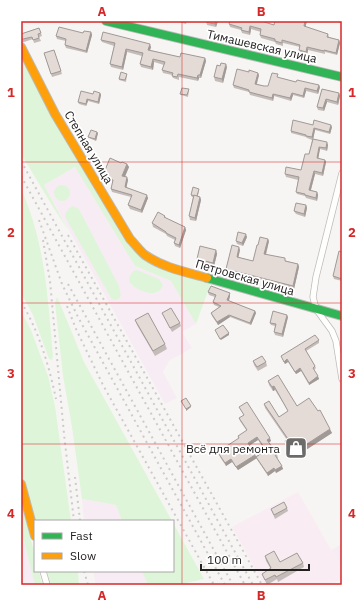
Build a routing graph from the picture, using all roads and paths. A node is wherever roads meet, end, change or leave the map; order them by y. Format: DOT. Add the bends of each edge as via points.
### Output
graph roads {
  1 [pos="106,21"];
  2 [pos="21,47"];
  3 [pos="342,77"];
  4 [pos="342,172"];
  5 [pos="144,254"];
  6 [pos="316,309"];
  7 [pos="342,316"];
  8 [pos="342,379"];
  9 [pos="21,484"];
  10 [pos="34,532"];
  11 [pos="43,572"];
  12 [pos="47,585"];
  1 -- 3 [label="street, Тимашевская улица"];
  2 -- 5 [label="street, Степная улица" via="55,114 130,239"];
  4 -- 6 [label="street" via="314,291"];
  5 -- 6 [label="street, Петровская улица" via="177,270"];
  6 -- 7 [label="street, Петровская улица"];
  6 -- 8 [label="street" via="334,337"];
  9 -- 10 [label="street"];
  11 -- 12 [label="street"];
}
